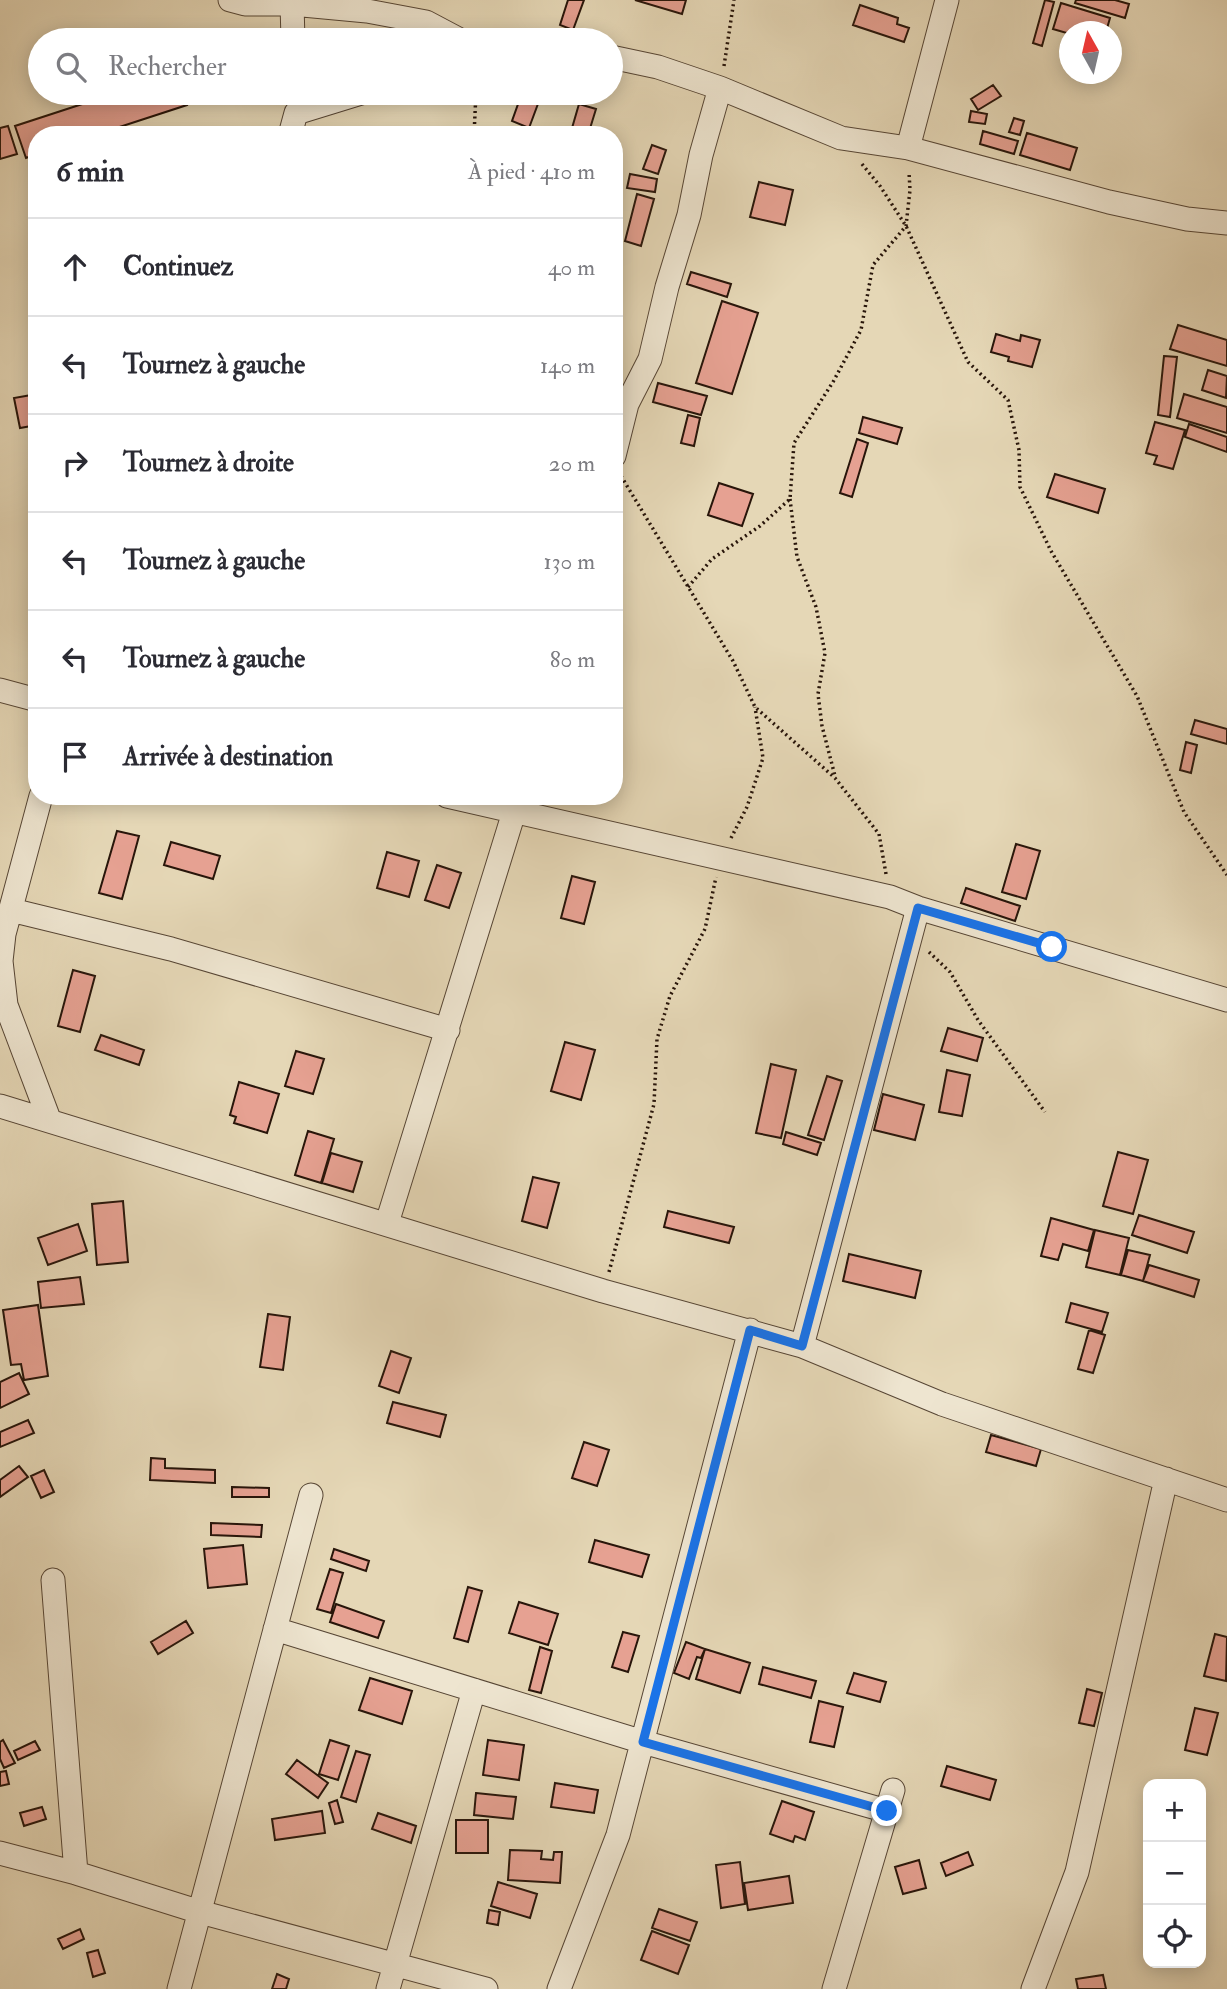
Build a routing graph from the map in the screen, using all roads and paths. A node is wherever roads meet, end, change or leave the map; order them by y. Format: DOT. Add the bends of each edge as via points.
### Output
graph roads {
  1 [pos="230,0"];
  2 [pos="734,0"];
  3 [pos="947,0"];
  4 [pos="292,4"];
  5 [pos="293,28"];
  6 [pos="437,28"];
  7 [pos="623,59"];
  8 [pos="720,89"];
  9 [pos="321,105"];
  10 [pos="475,105"];
  11 [pos="294,113"];
  12 [pos="474,126"];
  13 [pos="841,138"];
  14 [pos="908,148"];
  15 [pos="1227,223"];
  16 [pos="906,226"];
  17 [pos="623,432"];
  18 [pos="623,475"];
  19 [pos="790,499"];
  20 [pos="688,587"];
  21 [pos="0,690"];
  22 [pos="28,697"];
  23 [pos="755,707"];
  24 [pos="835,778"];
  25 [pos="39,805"];
  26 [pos="516,805"];
  27 [pos="520,805"];
  28 [pos="720,858"];
  29 [pos="1227,875"];
  30 [pos="890,897"];
  31 [pos="918,908"];
  32 [pos="11,910"];
  33 [pos="910,934"];
  34 [pos="1227,1000"];
  35 [pos="448,1030"];
  36 [pos="0,1106"];
  37 [pos="1045,1112"];
  38 [pos="49,1119"];
  39 [pos="387,1223"];
  40 [pos="603,1291"];
  41 [pos="750,1330"];
  42 [pos="802,1346"];
  43 [pos="1166,1479"];
  44 [pos="311,1495"];
  45 [pos="1227,1500"];
  46 [pos="53,1580"];
  47 [pos="275,1629"];
  48 [pos="474,1690"];
  49 [pos="643,1742"];
  50 [pos="0,1853"];
  51 [pos="76,1873"];
  52 [pos="200,1912"];
  53 [pos="395,1966"];
  54 [pos="178,1989"];
  55 [pos="388,1989"];
  56 [pos="486,1989"];
  57 [pos="559,1989"];
  58 [pos="834,1989"];
  59 [pos="1033,1989"];
  1 -- 4 [label="street"];
  2 -- 8 [label="path"];
  3 -- 14 [label="street"];
  4 -- 5 [label="street"];
  4 -- 6 [label="street" via="367,10"];
  7 -- 8 [label="street" via="659,66"];
  8 -- 13 [label="street"];
  8 -- 17 [label="street" via="650,359 627,404"];
  9 -- 11 [label="street"];
  10 -- 12 [label="path"];
  13 -- 14 [label="street"];
  13 -- 16 [label="path"];
  14 -- 15 [label="street" via="1109,202"];
  14 -- 16 [label="path"];
  16 -- 19 [label="path" via="873,265 861,330 794,443"];
  16 -- 29 [label="path" via="968,362 1008,400 1019,450 1020,487 1051,551 1137,696 1184,812"];
  18 -- 20 [label="path"];
  19 -- 20 [label="path" via="712,559"];
  19 -- 24 [label="path" via="797,557 816,607 825,653 818,694"];
  20 -- 23 [label="path"];
  21 -- 22 [label="street"];
  23 -- 24 [label="path"];
  23 -- 28 [label="path" via="763,758 747,807"];
  24 -- 30 [label="path" via="879,834"];
  25 -- 32 [label="street"];
  26 -- 35 [label="street"];
  27 -- 28 [label="street"];
  28 -- 30 [label="street"];
  28 -- 40 [label="path" via="705,929 670,996 657,1039 654,1104"];
  30 -- 31 [label="street"];
  31 -- 33 [label="street"];
  31 -- 34 [label="street"];
  32 -- 35 [label="street" via="171,949"];
  32 -- 38 [label="street" via="1,961 6,1005"];
  33 -- 37 [label="path" via="950,972 978,1020"];
  33 -- 42 [label="street"];
  35 -- 39 [label="street"];
  36 -- 38 [label="street"];
  38 -- 39 [label="street"];
  39 -- 40 [label="street"];
  40 -- 41 [label="street"];
  41 -- 42 [label="street"];
  41 -- 49 [label="street"];
  42 -- 43 [label="street" via="942,1404"];
  43 -- 45 [label="street"];
  43 -- 59 [label="street" via="1077,1872"];
  44 -- 47 [label="street"];
  46 -- 51 [label="street"];
  47 -- 48 [label="street"];
  47 -- 52 [label="street"];
  48 -- 49 [label="street"];
  48 -- 53 [label="street"];
  49 -- 57 [label="street" via="618,1835"];
  49 -- 58 [label="street" via="890,1800"];
  50 -- 51 [label="street"];
  51 -- 52 [label="street"];
  52 -- 53 [label="street"];
  52 -- 54 [label="street"];
  53 -- 55 [label="street"];
  53 -- 56 [label="street"];
}
